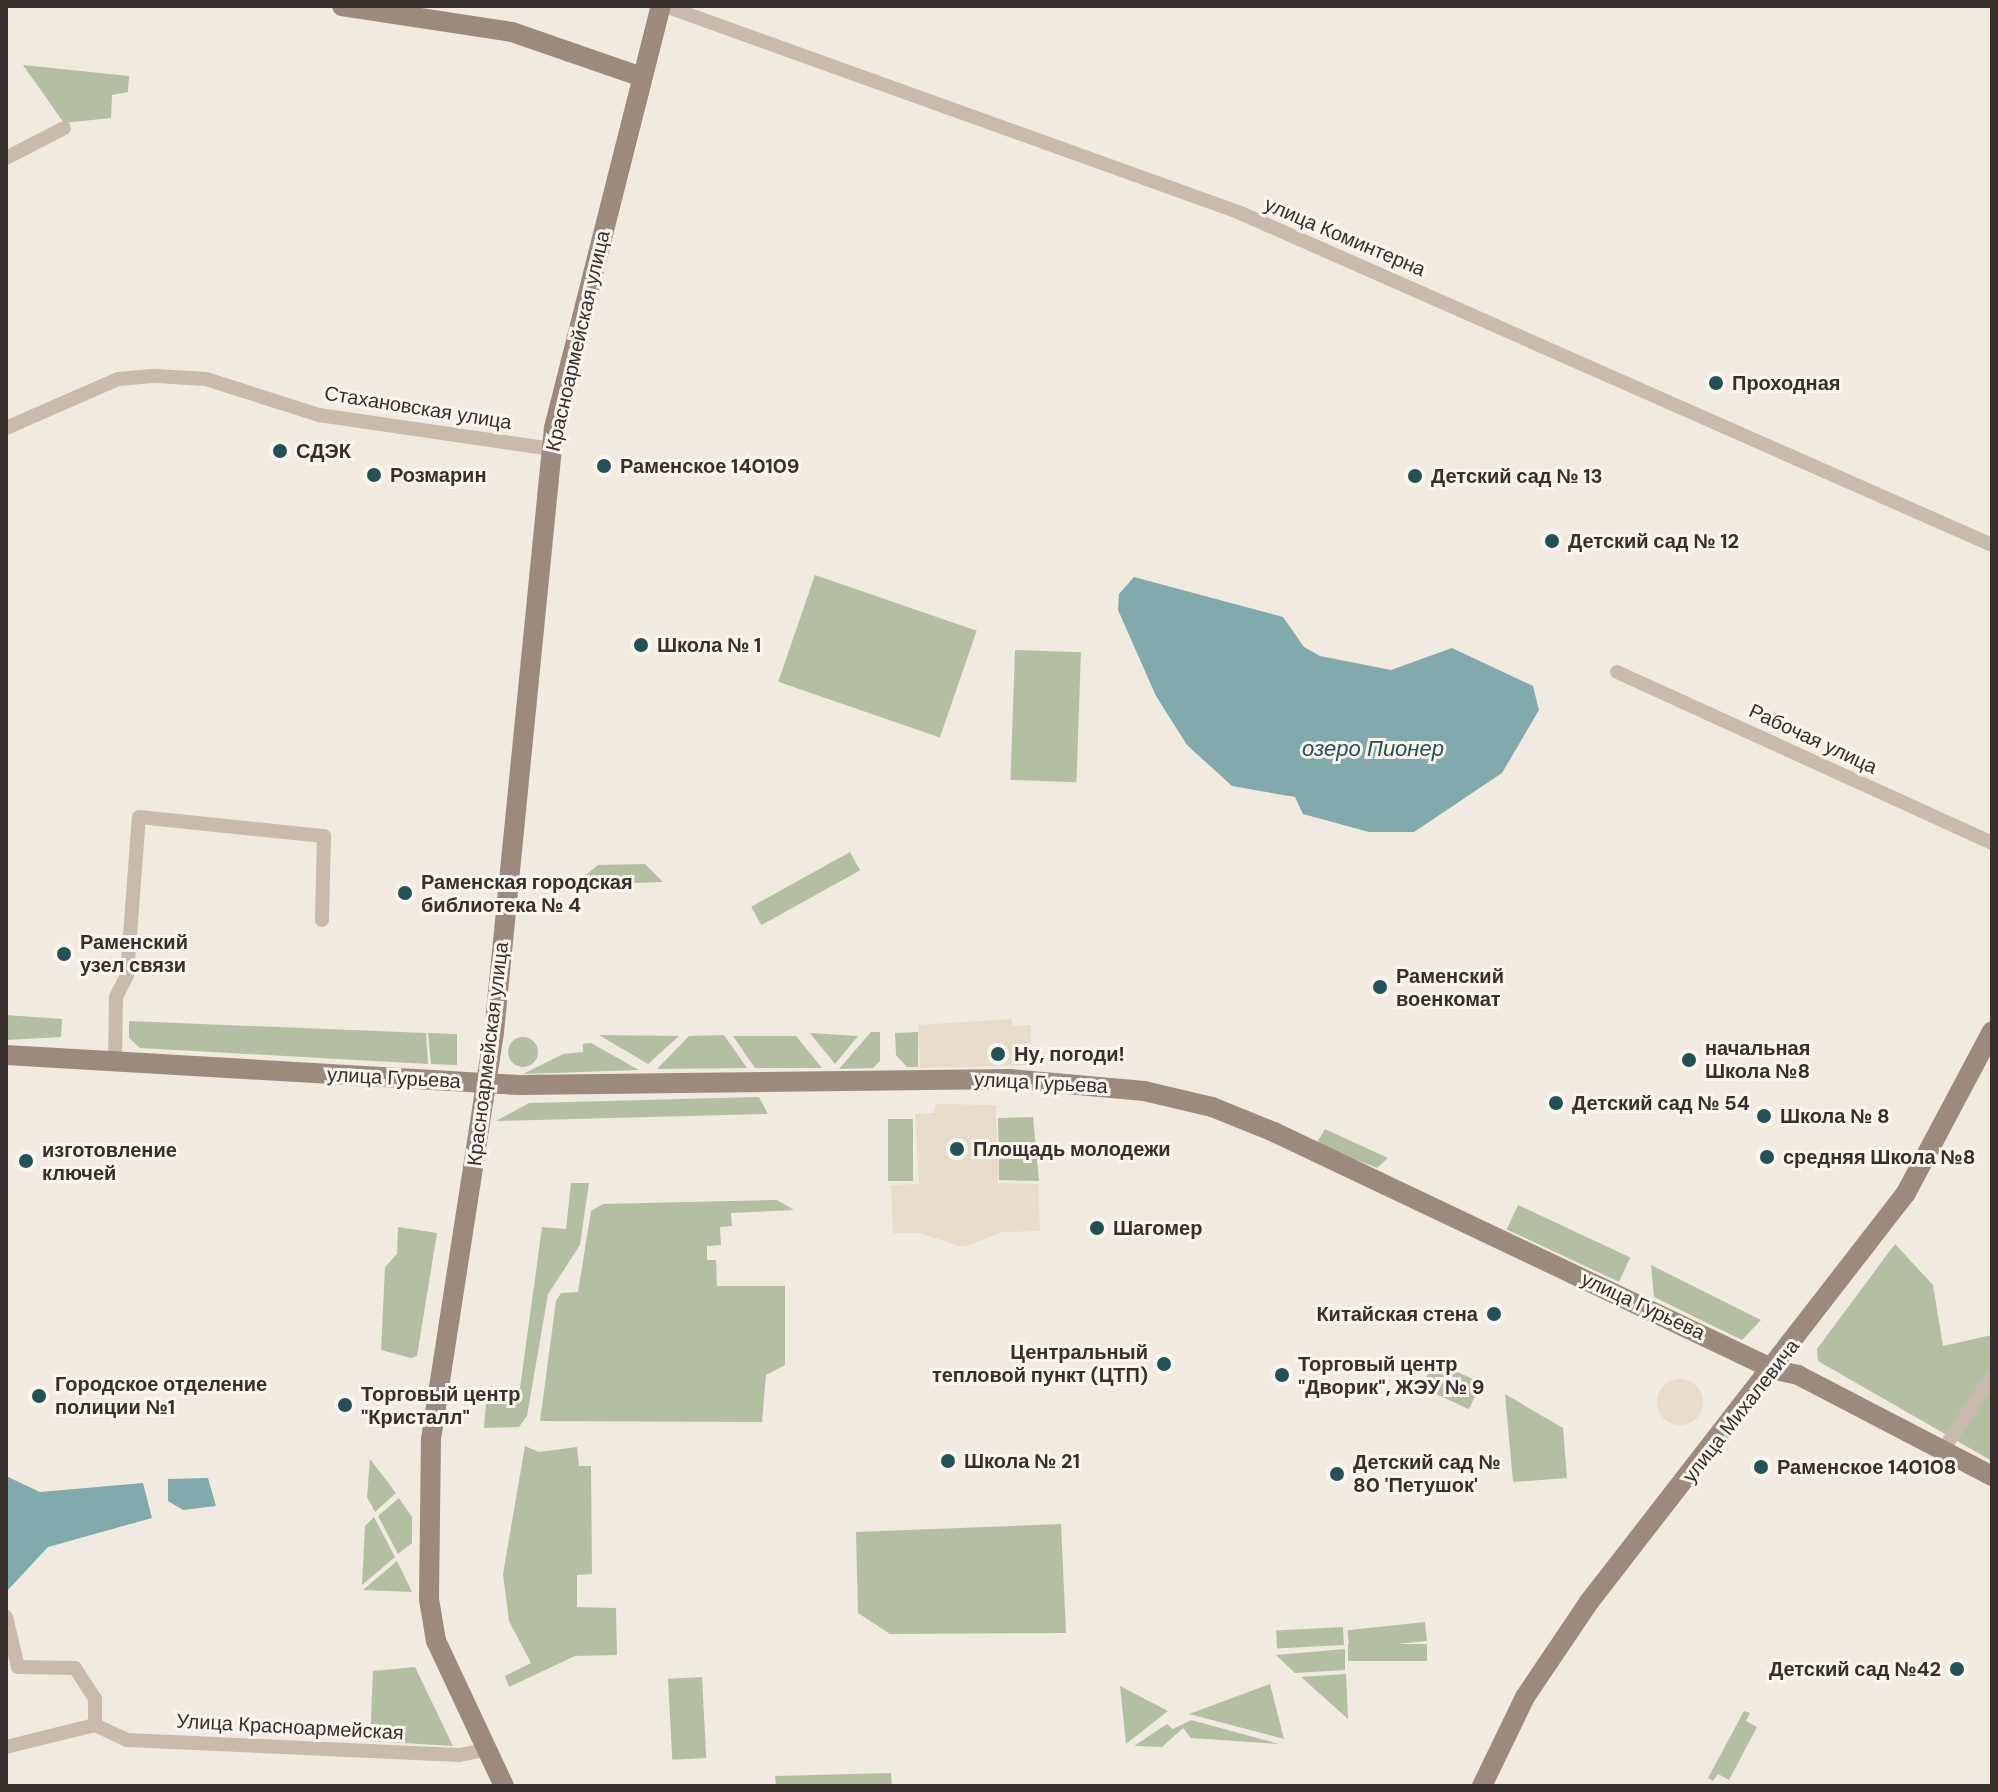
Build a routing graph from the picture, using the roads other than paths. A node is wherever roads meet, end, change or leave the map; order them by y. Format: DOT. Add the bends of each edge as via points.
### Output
graph roads {
  1 [pos="342,6"];
  2 [pos="663,6"];
  3 [pos="642,77"];
  4 [pos="64,128"];
  5 [pos="6,158"];
  6 [pos="6,428"];
  7 [pos="551,449"];
  8 [pos="1992,545"];
  9 [pos="1617,672"];
  10 [pos="1992,843"];
  11 [pos="322,920"];
  12 [pos="1992,1031"];
  13 [pos="6,1055"];
  14 [pos="115,1061"];
  15 [pos="486,1084"];
  16 [pos="1775,1370"];
  17 [pos="1992,1376"];
  18 [pos="1943,1450"];
  19 [pos="1992,1476"];
  20 [pos="6,1617"];
  21 [pos="95,1725"];
  22 [pos="6,1747"];
  23 [pos="485,1750"];
  24 [pos="504,1786"];
  25 [pos="1482,1786"];
  1 -- 3 [label="main road" via="512,32"];
  2 -- 3 [label="main road"];
  2 -- 8 [label="street, улица Коминтерна" via="1238,212"];
  3 -- 7 [label="main road, Красноармейская улица"];
  4 -- 5 [label="street"];
  6 -- 7 [label="street, Стахановская улица" via="118,379 156,376 206,379 319,415"];
  7 -- 15 [label="main road, Красноармейская улица"];
  9 -- 10 [label="street, Рабочая улица"];
  11 -- 14 [label="street" via="324,836 139,817 127,975 116,997"];
  12 -- 16 [label="main road, улица Михалевича" via="1906,1193"];
  13 -- 14 [label="main road, улица Гурьева"];
  14 -- 15 [label="main road, улица Гурьева"];
  15 -- 16 [label="main road, улица Гурьева" via="1010,1079 1090,1082 1175,1098 1274,1132"];
  15 -- 23 [label="main road, Красноармейская улица" via="429,1479 429,1599 436,1641"];
  16 -- 18 [label="main road, улица Гурьева" via="1798,1375"];
  16 -- 25 [label="main road, улица Михалевича" via="1589,1602 1525,1697"];
  17 -- 18 [label="street"];
  18 -- 19 [label="main road, улица Гурьева"];
  20 -- 21 [label="street" via="18,1667 75,1668 95,1699"];
  21 -- 22 [label="street"];
  21 -- 23 [label="street, Улица Красноармейская" via="127,1740 459,1755"];
  23 -- 24 [label="main road, Красноармейская улица"];
}
